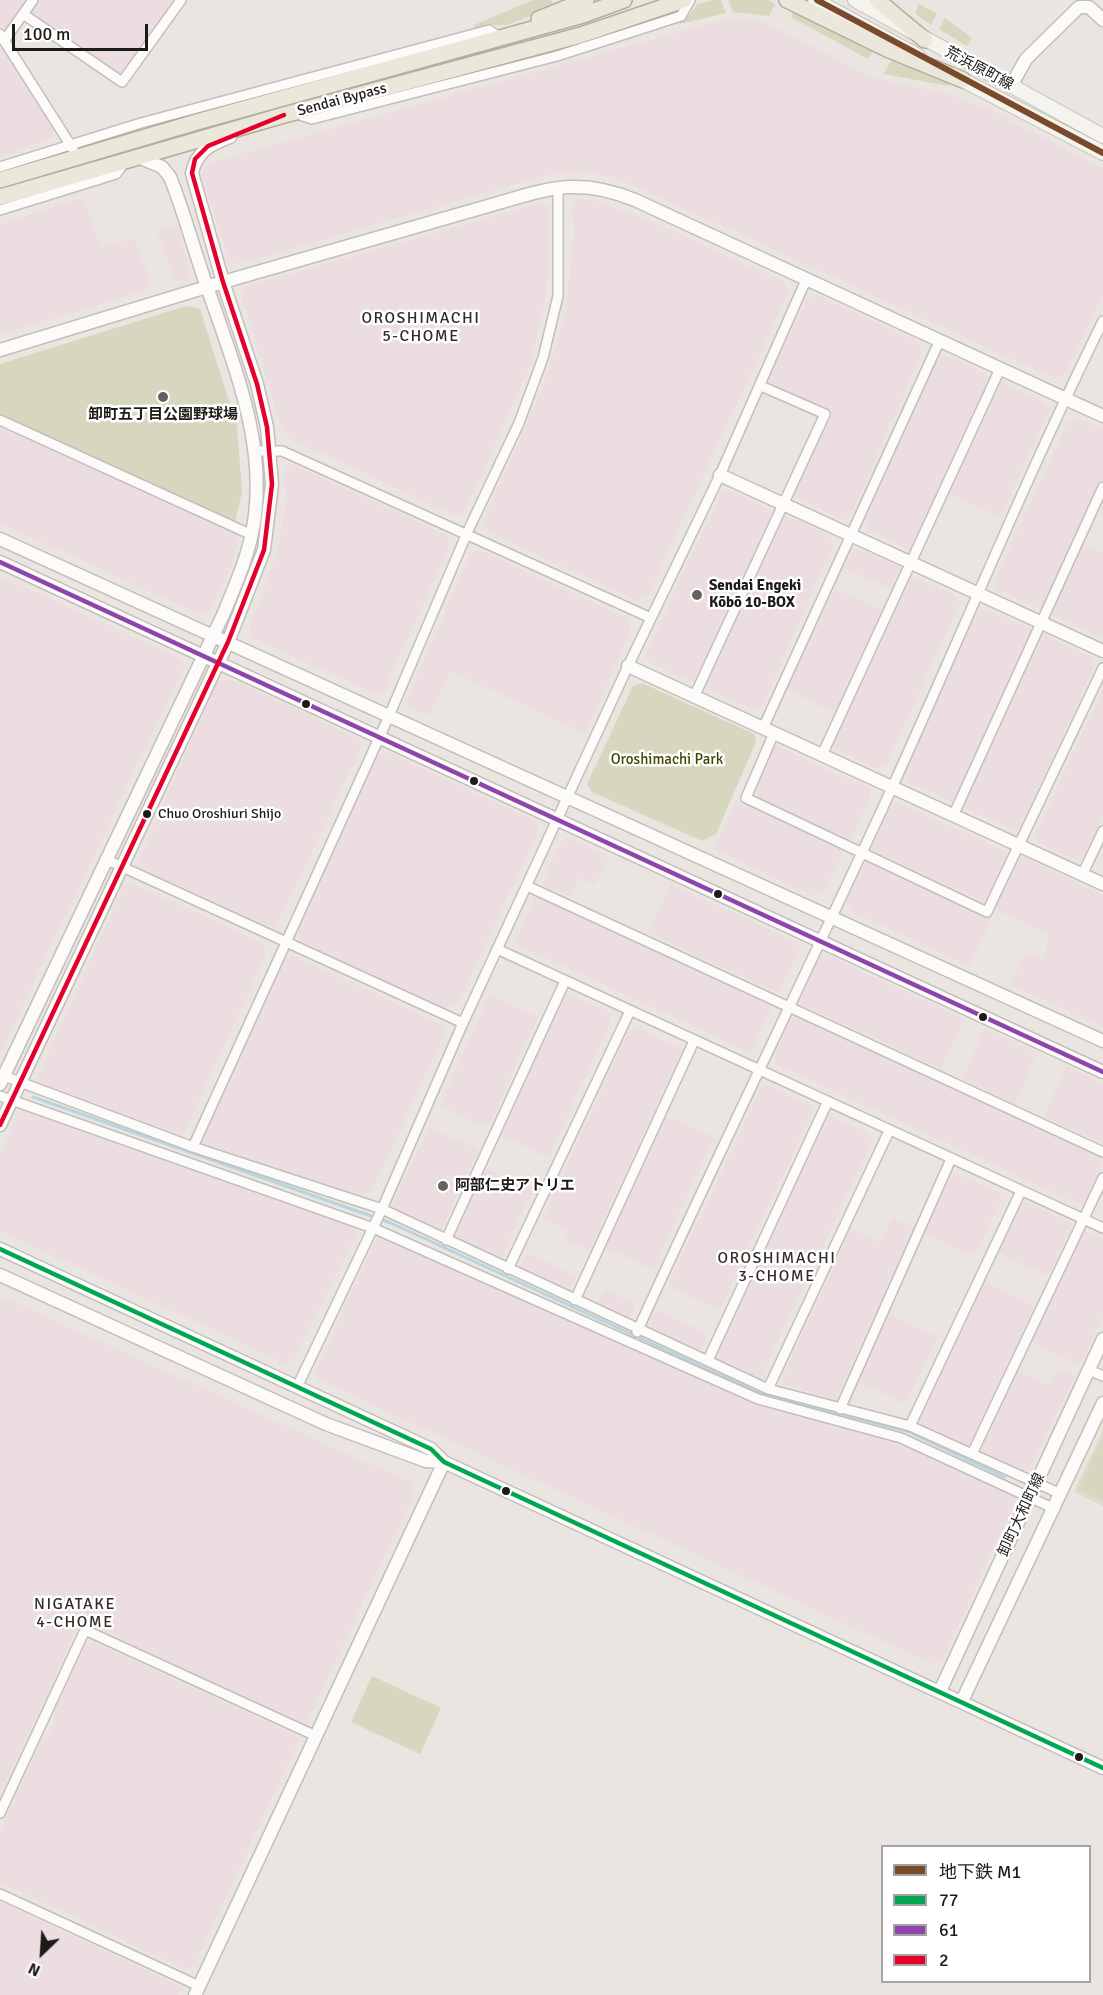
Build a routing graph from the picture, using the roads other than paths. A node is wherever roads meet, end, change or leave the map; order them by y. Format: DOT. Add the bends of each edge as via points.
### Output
graph roads {
  1 [pos="33,0"];
  2 [pos="181,0"];
  3 [pos="586,0"];
  4 [pos="624,0"];
  5 [pos="684,0"];
  6 [pos="690,0"];
  7 [pos="786,0"];
  8 [pos="815,0"];
  9 [pos="855,0"];
  10 [pos="877,0"];
  11 [pos="23,14"];
  12 [pos="1103,20"];
  13 [pos="2,37"];
  14 [pos="502,37"];
  15 [pos="925,40"];
  16 [pos="963,80"];
  17 [pos="1011,86"];
  18 [pos="289,114"];
  19 [pos="1103,136"];
  20 [pos="74,150"];
  21 [pos="1103,153"];
  22 [pos="133,157"];
  23 [pos="0,167"];
  24 [pos="0,180"];
  25 [pos="558,188"];
  26 [pos="0,197"];
  27 [pos="0,210"];
  28 [pos="806,280"];
  29 [pos="223,282"];
  30 [pos="207,287"];
  31 [pos="1103,321"];
  32 [pos="939,342"];
  33 [pos="0,350"];
  34 [pos="1000,369"];
  35 [pos="761,386"];
  36 [pos="1065,398"];
  37 [pos="1103,416"];
  38 [pos="0,420"];
  39 [pos="271,449"];
  40 [pos="255,451"];
  41 [pos="720,475"];
  42 [pos="1103,487"];
  43 [pos="782,504"];
  44 [pos="467,533"];
  45 [pos="252,535"];
  46 [pos="850,535"];
  47 [pos="0,539"];
  48 [pos="0,562"];
  49 [pos="911,563"];
  50 [pos="976,593"];
  51 [pos="651,618"];
  52 [pos="1043,624"];
  53 [pos="213,636"];
  54 [pos="228,642"];
  55 [pos="1103,651"];
  56 [pos="204,656"];
  57 [pos="219,663"];
  58 [pos="628,666"];
  59 [pos="1103,668"];
  60 [pos="694,697"];
  61 [pos="389,716"];
  62 [pos="769,731"];
  63 [pos="379,737"];
  64 [pos="822,755"];
  65 [pos="892,788"];
  66 [pos="568,797"];
  67 [pos="953,816"];
  68 [pos="558,819"];
  69 [pos="1103,831"];
  70 [pos="1018,846"];
  71 [pos="861,853"];
  72 [pos="105,860"];
  73 [pos="122,867"];
  74 [pos="1082,875"];
  75 [pos="1103,884"];
  76 [pos="527,886"];
  77 [pos="832,918"];
  78 [pos="286,942"];
  79 [pos="821,942"];
  80 [pos="497,949"];
  81 [pos="565,981"];
  82 [pos="790,1008"];
  83 [pos="630,1011"];
  84 [pos="463,1023"];
  85 [pos="694,1041"];
  86 [pos="1103,1041"];
  87 [pos="759,1072"];
  88 [pos="1103,1072"];
  89 [pos="2,1080"];
  90 [pos="20,1082"];
  91 [pos="6,1098"];
  92 [pos="827,1103"];
  93 [pos="0,1125"];
  94 [pos="889,1131"];
  95 [pos="193,1146"];
  96 [pos="1103,1152"];
  97 [pos="951,1159"];
  98 [pos="1103,1178"];
  99 [pos="1021,1191"];
  100 [pos="380,1212"];
  101 [pos="1083,1220"];
  102 [pos="373,1227"];
  103 [pos="1103,1228"];
  104 [pos="446,1239"];
  105 [pos="0,1250"];
  106 [pos="508,1269"];
  107 [pos="0,1275"];
  108 [pos="575,1300"];
  109 [pos="638,1329"];
  110 [pos="1103,1339"];
  111 [pos="632,1343"];
  112 [pos="708,1360"];
  113 [pos="1089,1370"];
  114 [pos="1103,1376"];
  115 [pos="297,1387"];
  116 [pos="768,1389"];
  117 [pos="1103,1403"];
  118 [pos="840,1409"];
  119 [pos="910,1426"];
  120 [pos="972,1454"];
  121 [pos="444,1462"];
  122 [pos="1036,1483"];
  123 [pos="1061,1494"];
  124 [pos="1030,1497"];
  125 [pos="1055,1509"];
  126 [pos="940,1691"];
  127 [pos="962,1701"];
  128 [pos="316,1736"];
  129 [pos="1103,1768"];
  130 [pos="0,1812"];
  131 [pos="0,1894"];
  132 [pos="197,1990"];
  1 -- 11 [label="street"];
  2 -- 11 [label="street" via="122,82"];
  3 -- 14 [label="highway"];
  4 -- 14 [label="highway, Sendai Bypass"];
  5 -- 18 [label="highway, Sendai Bypass" via="570,39"];
  6 -- 18 [label="street" via="681,16 557,56 312,119"];
  7 -- 16 [label="highway" via="887,49"];
  8 -- 16 [label="main road, 荒浜原町線"];
  9 -- 15 [label="main road, 荒浜原町線"];
  10 -- 15 [label="highway"];
  11 -- 13 [label="street"];
  12 -- 17 [label="street" via="1089,7 1079,7 1026,59"];
  13 -- 20 [label="street"];
  14 -- 20 [label="highway, Sendai Bypass"];
  15 -- 17 [label="main road, 荒浜原町線"];
  16 -- 21 [label="main road, 荒浜原町線"];
  17 -- 19 [label="main road, 荒浜原町線"];
  18 -- 22 [label="highway, Sendai Bypass"];
  18 -- 29 [label="street" via="208,146 195,159 195,192"];
  20 -- 23 [label="street"];
  20 -- 24 [label="highway, Sendai Bypass"];
  22 -- 26 [label="highway, Sendai Bypass"];
  22 -- 27 [label="street" via="116,174"];
  22 -- 30 [label="street" via="153,161 170,177"];
  25 -- 28 [label="street" via="601,188 617,193"];
  25 -- 29 [label="street"];
  25 -- 44 [label="street" via="558,296 543,358 519,423"];
  28 -- 32 [label="street"];
  28 -- 35 [label="street"];
  29 -- 30 [label="street"];
  29 -- 39 [label="street" via="256,384"];
  30 -- 33 [label="street"];
  30 -- 40 [label="street" via="243,391"];
  31 -- 36 [label="street"];
  32 -- 34 [label="street"];
  32 -- 46 [label="street"];
  34 -- 36 [label="street"];
  34 -- 49 [label="street"];
  35 -- 41 [label="street"];
  35 -- 43 [label="street" via="825,414"];
  36 -- 37 [label="street"];
  36 -- 50 [label="street"];
  38 -- 45 [label="street"];
  39 -- 40 [label="street"];
  39 -- 44 [label="street"];
  39 -- 54 [label="street" via="272,484 264,549"];
  40 -- 45 [label="street" via="257,483"];
  41 -- 43 [label="street"];
  41 -- 51 [label="street"];
  42 -- 52 [label="street"];
  43 -- 46 [label="street"];
  43 -- 60 [label="street"];
  44 -- 51 [label="street"];
  44 -- 61 [label="street"];
  45 -- 53 [label="street"];
  46 -- 49 [label="street"];
  46 -- 62 [label="street"];
  47 -- 53 [label="street"];
  48 -- 56 [label="street"];
  49 -- 50 [label="street"];
  49 -- 64 [label="street"];
  50 -- 52 [label="street"];
  50 -- 65 [label="street"];
  51 -- 58 [label="street"];
  52 -- 55 [label="street"];
  52 -- 67 [label="street"];
  53 -- 54 [label="street"];
  53 -- 56 [label="street"];
  54 -- 57 [label="street"];
  54 -- 61 [label="street"];
  56 -- 57 [label="street"];
  56 -- 72 [label="street"];
  57 -- 63 [label="street"];
  57 -- 73 [label="street"];
  58 -- 60 [label="street"];
  58 -- 66 [label="street"];
  59 -- 70 [label="street"];
  60 -- 62 [label="street"];
  61 -- 63 [label="street"];
  61 -- 66 [label="street"];
  62 -- 64 [label="street"];
  62 -- 71 [label="street" via="746,798"];
  63 -- 68 [label="street"];
  63 -- 78 [label="street"];
  64 -- 65 [label="street"];
  65 -- 67 [label="street"];
  65 -- 71 [label="street"];
  66 -- 68 [label="street"];
  66 -- 77 [label="street"];
  67 -- 70 [label="street"];
  68 -- 76 [label="street"];
  68 -- 79 [label="street"];
  69 -- 74 [label="street"];
  70 -- 71 [label="street" via="987,912"];
  70 -- 74 [label="street"];
  71 -- 77 [label="street"];
  72 -- 73 [label="street"];
  72 -- 89 [label="street"];
  73 -- 78 [label="street"];
  73 -- 90 [label="street"];
  74 -- 75 [label="street"];
  76 -- 80 [label="street"];
  76 -- 82 [label="street"];
  77 -- 79 [label="street"];
  77 -- 86 [label="street"];
  78 -- 84 [label="street"];
  78 -- 95 [label="street"];
  79 -- 82 [label="street"];
  79 -- 88 [label="street"];
  80 -- 81 [label="street"];
  80 -- 84 [label="street"];
  81 -- 83 [label="street"];
  81 -- 104 [label="street"];
  82 -- 87 [label="street"];
  82 -- 96 [label="street"];
  83 -- 85 [label="street"];
  83 -- 106 [label="street"];
  84 -- 100 [label="street"];
  85 -- 87 [label="street"];
  85 -- 108 [label="street"];
  87 -- 92 [label="street"];
  87 -- 109 [label="street"];
  89 -- 90 [label="street"];
  90 -- 91 [label="street"];
  90 -- 95 [label="street"];
  91 -- 93 [label="street"];
  91 -- 102 [label="street"];
  92 -- 94 [label="street"];
  92 -- 112 [label="street"];
  94 -- 97 [label="street"];
  94 -- 116 [label="street"];
  95 -- 100 [label="street"];
  97 -- 99 [label="street"];
  97 -- 118 [label="street"];
  98 -- 101 [label="street"];
  99 -- 101 [label="street"];
  99 -- 119 [label="street"];
  100 -- 102 [label="street"];
  100 -- 104 [label="street"];
  101 -- 103 [label="street"];
  101 -- 120 [label="street"];
  102 -- 111 [label="street"];
  102 -- 115 [label="street"];
  104 -- 106 [label="street"];
  105 -- 115 [label="street"];
  106 -- 108 [label="street"];
  107 -- 121 [label="street" via="326,1424 426,1461"];
  108 -- 109 [label="street"];
  109 -- 111 [label="street"];
  109 -- 112 [label="street"];
  110 -- 113 [label="street, 卸町大和町線"];
  111 -- 124 [label="street" via="758,1399 901,1438"];
  112 -- 116 [label="street"];
  113 -- 114 [label="street"];
  113 -- 122 [label="street, 卸町大和町線"];
  115 -- 121 [label="street" via="431,1449"];
  116 -- 118 [label="street"];
  117 -- 123 [label="street, 卸町大和町線"];
  118 -- 119 [label="street"];
  119 -- 120 [label="street"];
  120 -- 122 [label="street"];
  121 -- 126 [label="street"];
  121 -- 128 [label="street"];
  122 -- 123 [label="street"];
  122 -- 124 [label="street, 卸町大和町線"];
  123 -- 125 [label="street, 卸町大和町線"];
  124 -- 125 [label="street"];
  124 -- 126 [label="street, 卸町大和町線"];
  125 -- 127 [label="street, 卸町大和町線"];
  126 -- 127 [label="street"];
  127 -- 129 [label="street"];
  128 -- 130 [label="street" via="85,1630"];
  128 -- 132 [label="street"];
  131 -- 132 [label="street"];
}
